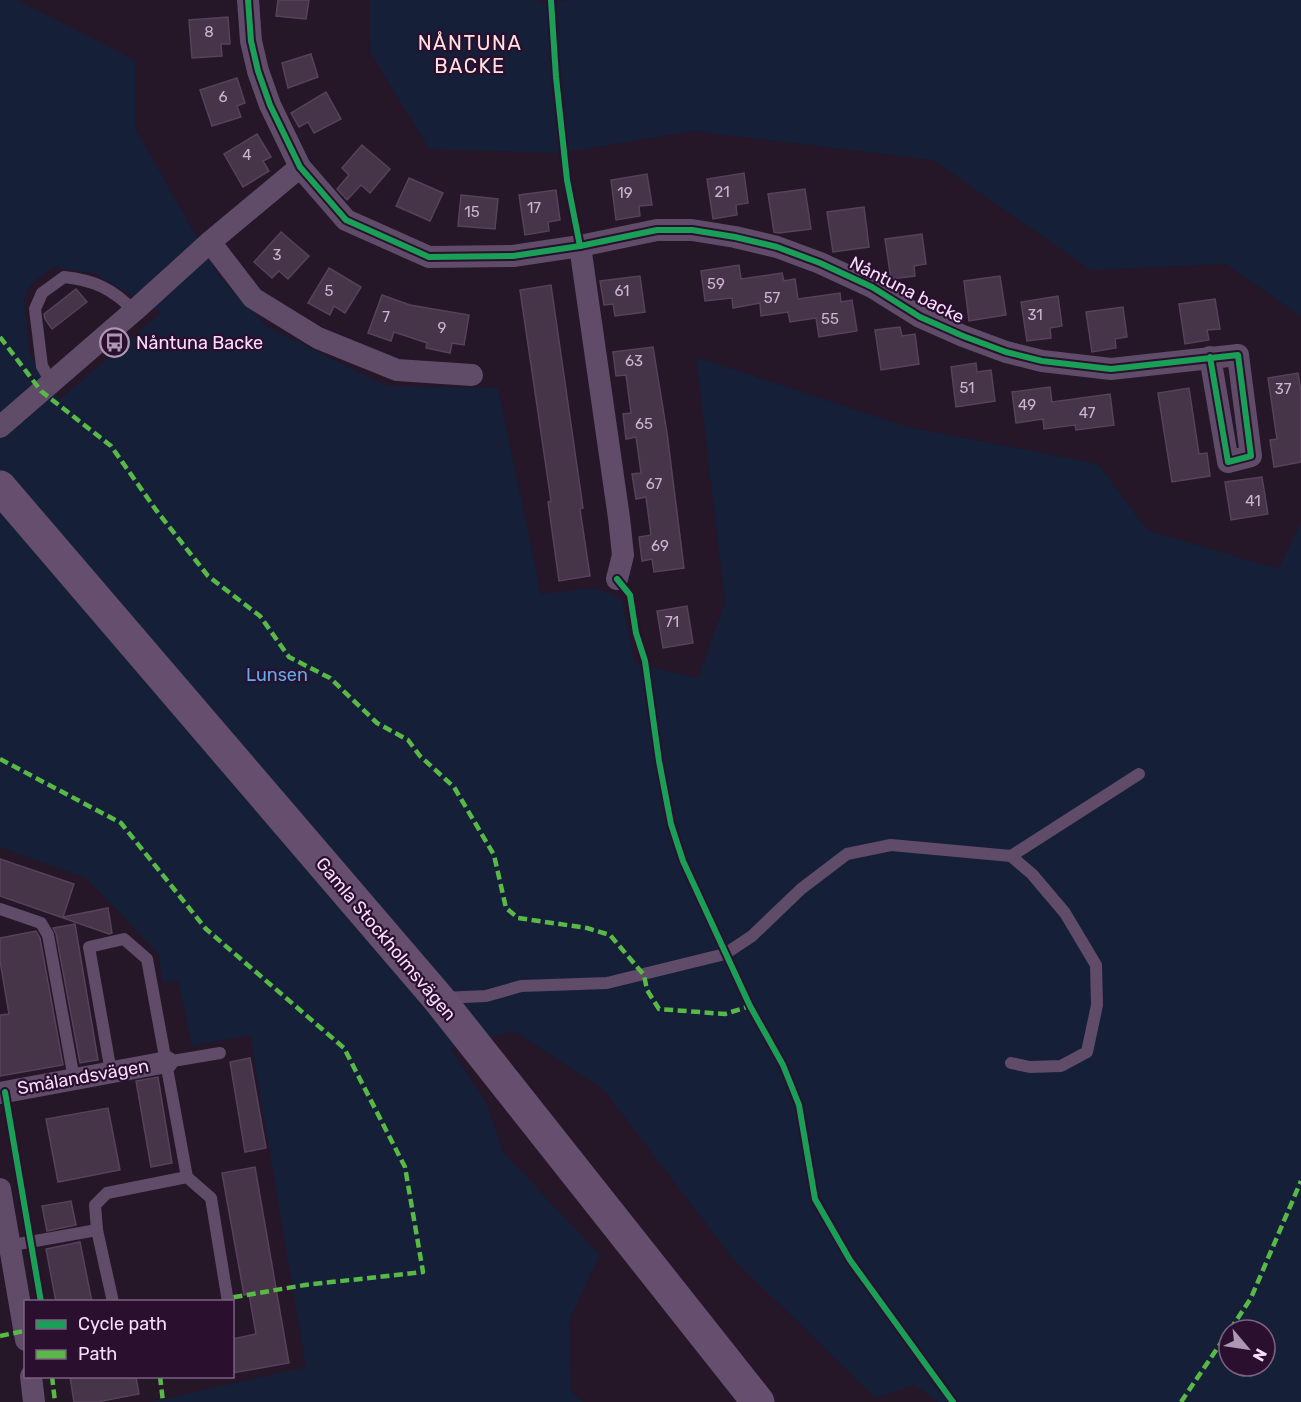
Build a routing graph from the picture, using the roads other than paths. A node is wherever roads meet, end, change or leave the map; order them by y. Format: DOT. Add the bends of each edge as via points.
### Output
graph roads {
  1 [pos="248,0"];
  2 [pos="300,167"];
  3 [pos="210,242"];
  4 [pos="580,246"];
  5 [pos="135,311"];
  6 [pos="1210,357"];
  7 [pos="472,375"];
  8 [pos="51,382"];
  9 [pos="0,427"];
  10 [pos="0,487"];
  11 [pos="617,579"];
  12 [pos="1139,774"];
  13 [pos="1011,856"];
  14 [pos="0,909"];
  15 [pos="438,998"];
  16 [pos="220,1053"];
  17 [pos="167,1062"];
  18 [pos="1011,1063"];
  19 [pos="111,1072"];
  20 [pos="74,1079"];
  21 [pos="0,1093"];
  22 [pos="187,1177"];
  23 [pos="0,1189"];
  24 [pos="97,1230"];
  25 [pos="4,1246"];
  26 [pos="112,1300"];
  27 [pos="228,1300"];
  28 [pos="24,1330"];
  29 [pos="31,1378"];
  30 [pos="34,1402"];
  31 [pos="758,1402"];
  1 -- 2 [label="street, Nåntuna backe" via="258,71"];
  2 -- 3 [label="street"];
  2 -- 4 [label="street, Nåntuna backe" via="346,220 429,257 513,256"];
  3 -- 5 [label="street"];
  3 -- 7 [label="street" via="253,298 318,338 397,370"];
  4 -- 6 [label="street, Nåntuna backe" via="657,230 692,230 735,237 777,247 872,286 920,317 1006,352 1042,361 1111,369"];
  4 -- 11 [label="street" via="620,527 623,555"];
  5 -- 8 [label="street"];
  5 -- 8 [label="lane" via="113,293 84,279 64,277 42,293 35,309 42,366"];
  8 -- 9 [label="street"];
  10 -- 15 [label="main road, Gamla Stockholmsvägen"];
  12 -- 13 [label="lane"];
  13 -- 15 [label="lane" via="891,845 847,854 801,889 752,936 725,954 607,983 521,987 486,996"];
  13 -- 18 [label="lane" via="1065,913 1096,964 1097,1005 1087,1053 1061,1066"];
  14 -- 20 [label="lane" via="40,923 48,935"];
  15 -- 31 [label="main road, Gamla Stockholmsvägen"];
  16 -- 17 [label="lane"];
  17 -- 19 [label="street, Smålandsvägen"];
  17 -- 19 [label="lane" via="147,959 124,939 89,947"];
  17 -- 22 [label="lane"];
  19 -- 20 [label="street, Smålandsvägen"];
  20 -- 21 [label="street, Smålandsvägen"];
  22 -- 24 [label="lane" via="107,1193 95,1205"];
  22 -- 27 [label="lane" via="212,1198"];
  23 -- 25 [label="street"];
  24 -- 25 [label="lane"];
  24 -- 26 [label="lane"];
  25 -- 28 [label="street"];
  29 -- 30 [label="street"];
}
